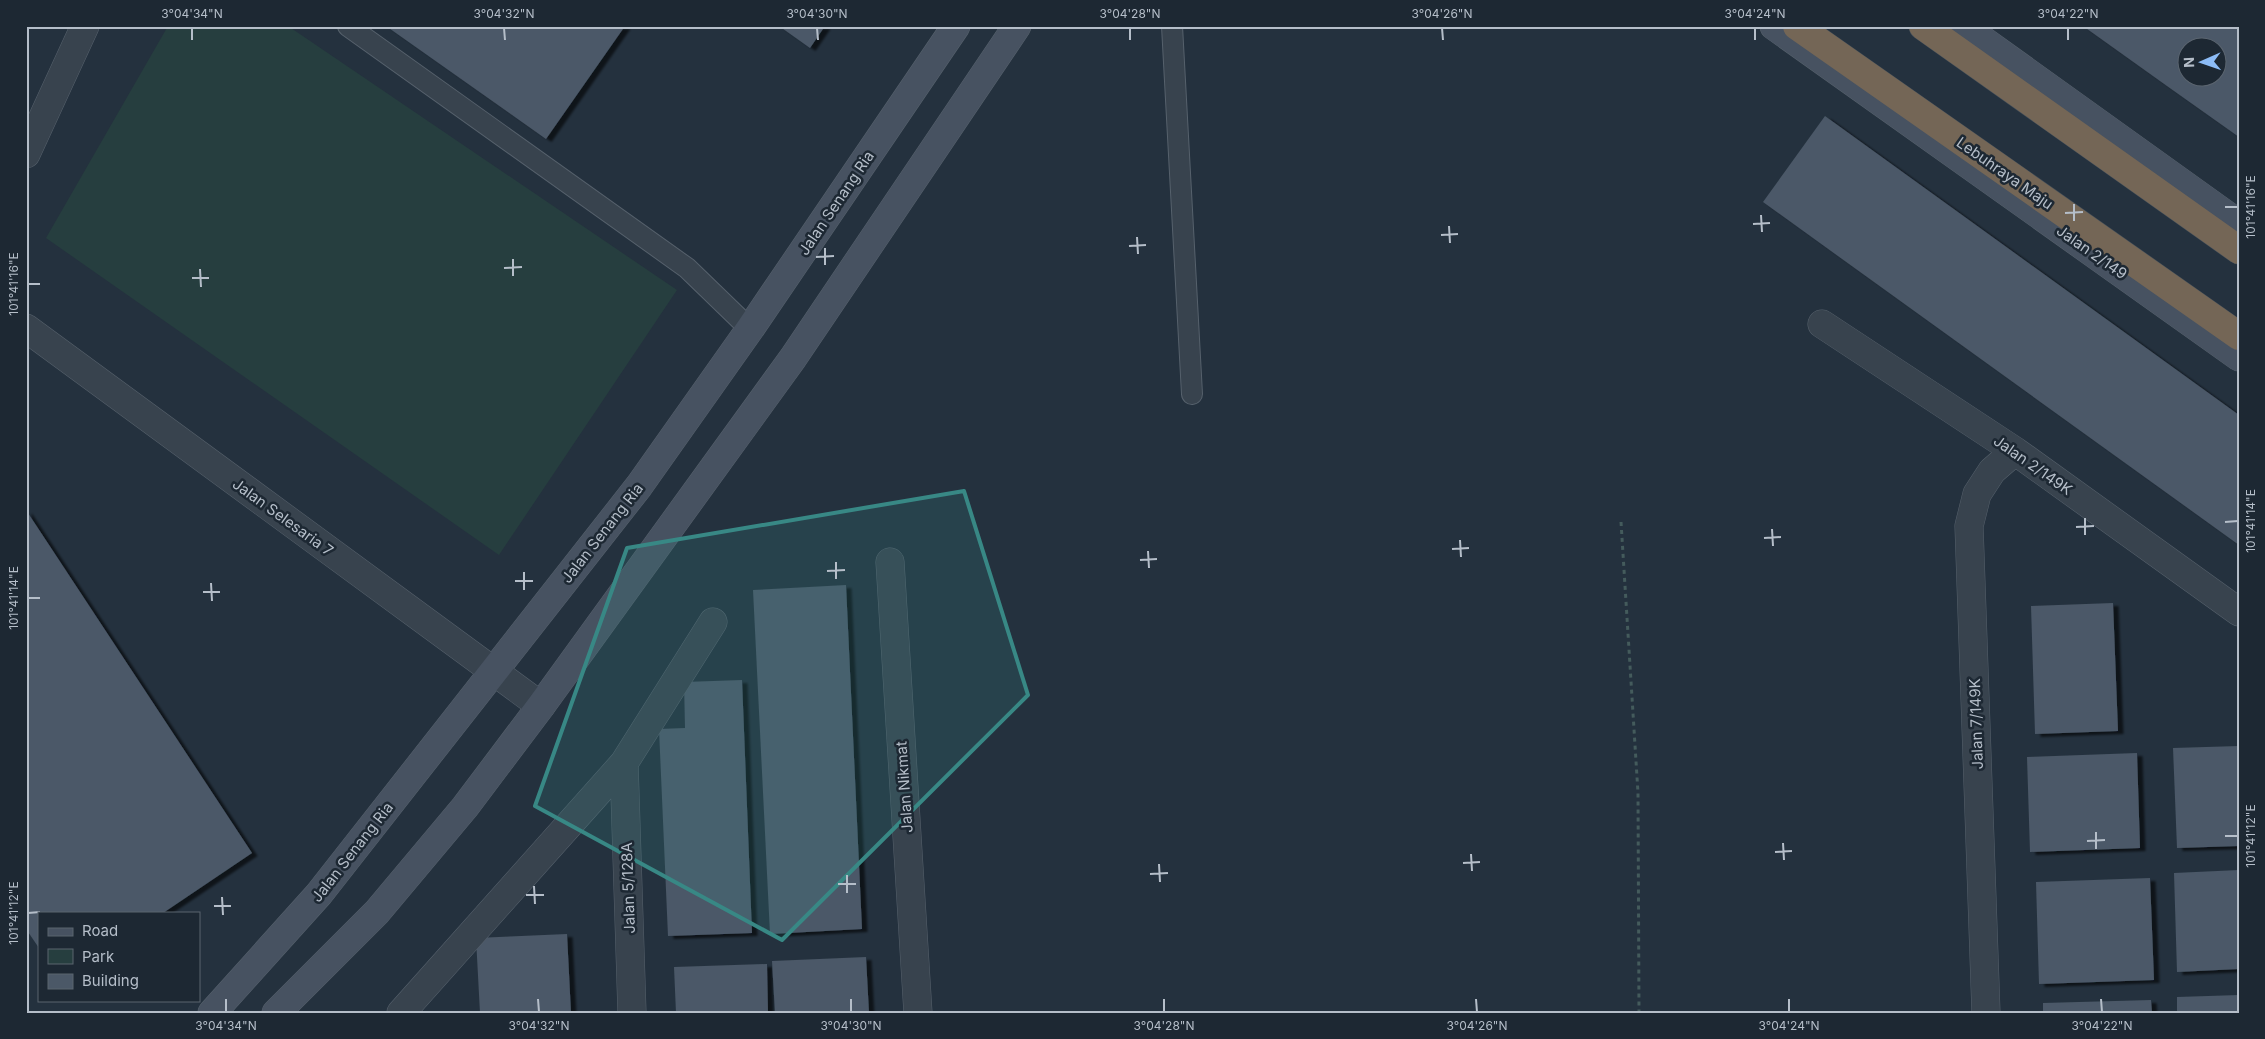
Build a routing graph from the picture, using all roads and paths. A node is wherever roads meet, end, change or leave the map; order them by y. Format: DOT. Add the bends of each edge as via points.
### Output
graph roads {
  1 [pos="85,26"];
  2 [pos="348,26"];
  3 [pos="956,26"];
  4 [pos="1017,26"];
  5 [pos="1172,26"];
  6 [pos="1774,26"];
  7 [pos="1797,26"];
  8 [pos="1923,26"];
  9 [pos="1963,26"];
  10 [pos="26,154"];
  11 [pos="2239,224"];
  12 [pos="2239,250"];
  13 [pos="1822,324"];
  14 [pos="26,328"];
  15 [pos="750,329"];
  16 [pos="2239,336"];
  17 [pos="2239,357"];
  18 [pos="1192,394"];
  19 [pos="2015,451"];
  20 [pos="1621,522"];
  21 [pos="890,562"];
  22 [pos="2239,612"];
  23 [pos="713,622"];
  24 [pos="495,672"];
  25 [pos="541,706"];
  26 [pos="624,763"];
  27 [pos="212,1013"];
  28 [pos="276,1013"];
  29 [pos="401,1013"];
  30 [pos="632,1013"];
  31 [pos="918,1013"];
  32 [pos="1639,1013"];
  33 [pos="1986,1013"];
  1 -- 10 [label="street"];
  2 -- 15 [label="lane" via="686,268"];
  3 -- 15 [label="street, Jalan Senang Ria"];
  4 -- 25 [label="street" via="793,358"];
  5 -- 18 [label="lane"];
  6 -- 17 [label="street, Jalan 2/149"];
  7 -- 16 [label="highway, Lebuhraya Maju"];
  8 -- 12 [label="highway"];
  9 -- 11 [label="street"];
  13 -- 19 [label="street, Jalan 2/149K"];
  14 -- 24 [label="street, Jalan Selesaria 7"];
  15 -- 24 [label="street, Jalan Senang Ria" via="639,486"];
  19 -- 22 [label="street, Jalan 2/149K"];
  19 -- 33 [label="street, Jalan 7/149K" via="1992,471 1977,494 1970,526"];
  20 -- 32 [label="path" via="1638,793"];
  21 -- 31 [label="street, Jalan Nikmat"];
  23 -- 26 [label="street"];
  24 -- 25 [label="street, Jalan Selesaria 7"];
  24 -- 27 [label="street, Jalan Senang Ria" via="466,704 319,894"];
  25 -- 28 [label="street" via="465,807 377,912"];
  26 -- 29 [label="street"];
  26 -- 30 [label="street, Jalan 5/128A"];
}
